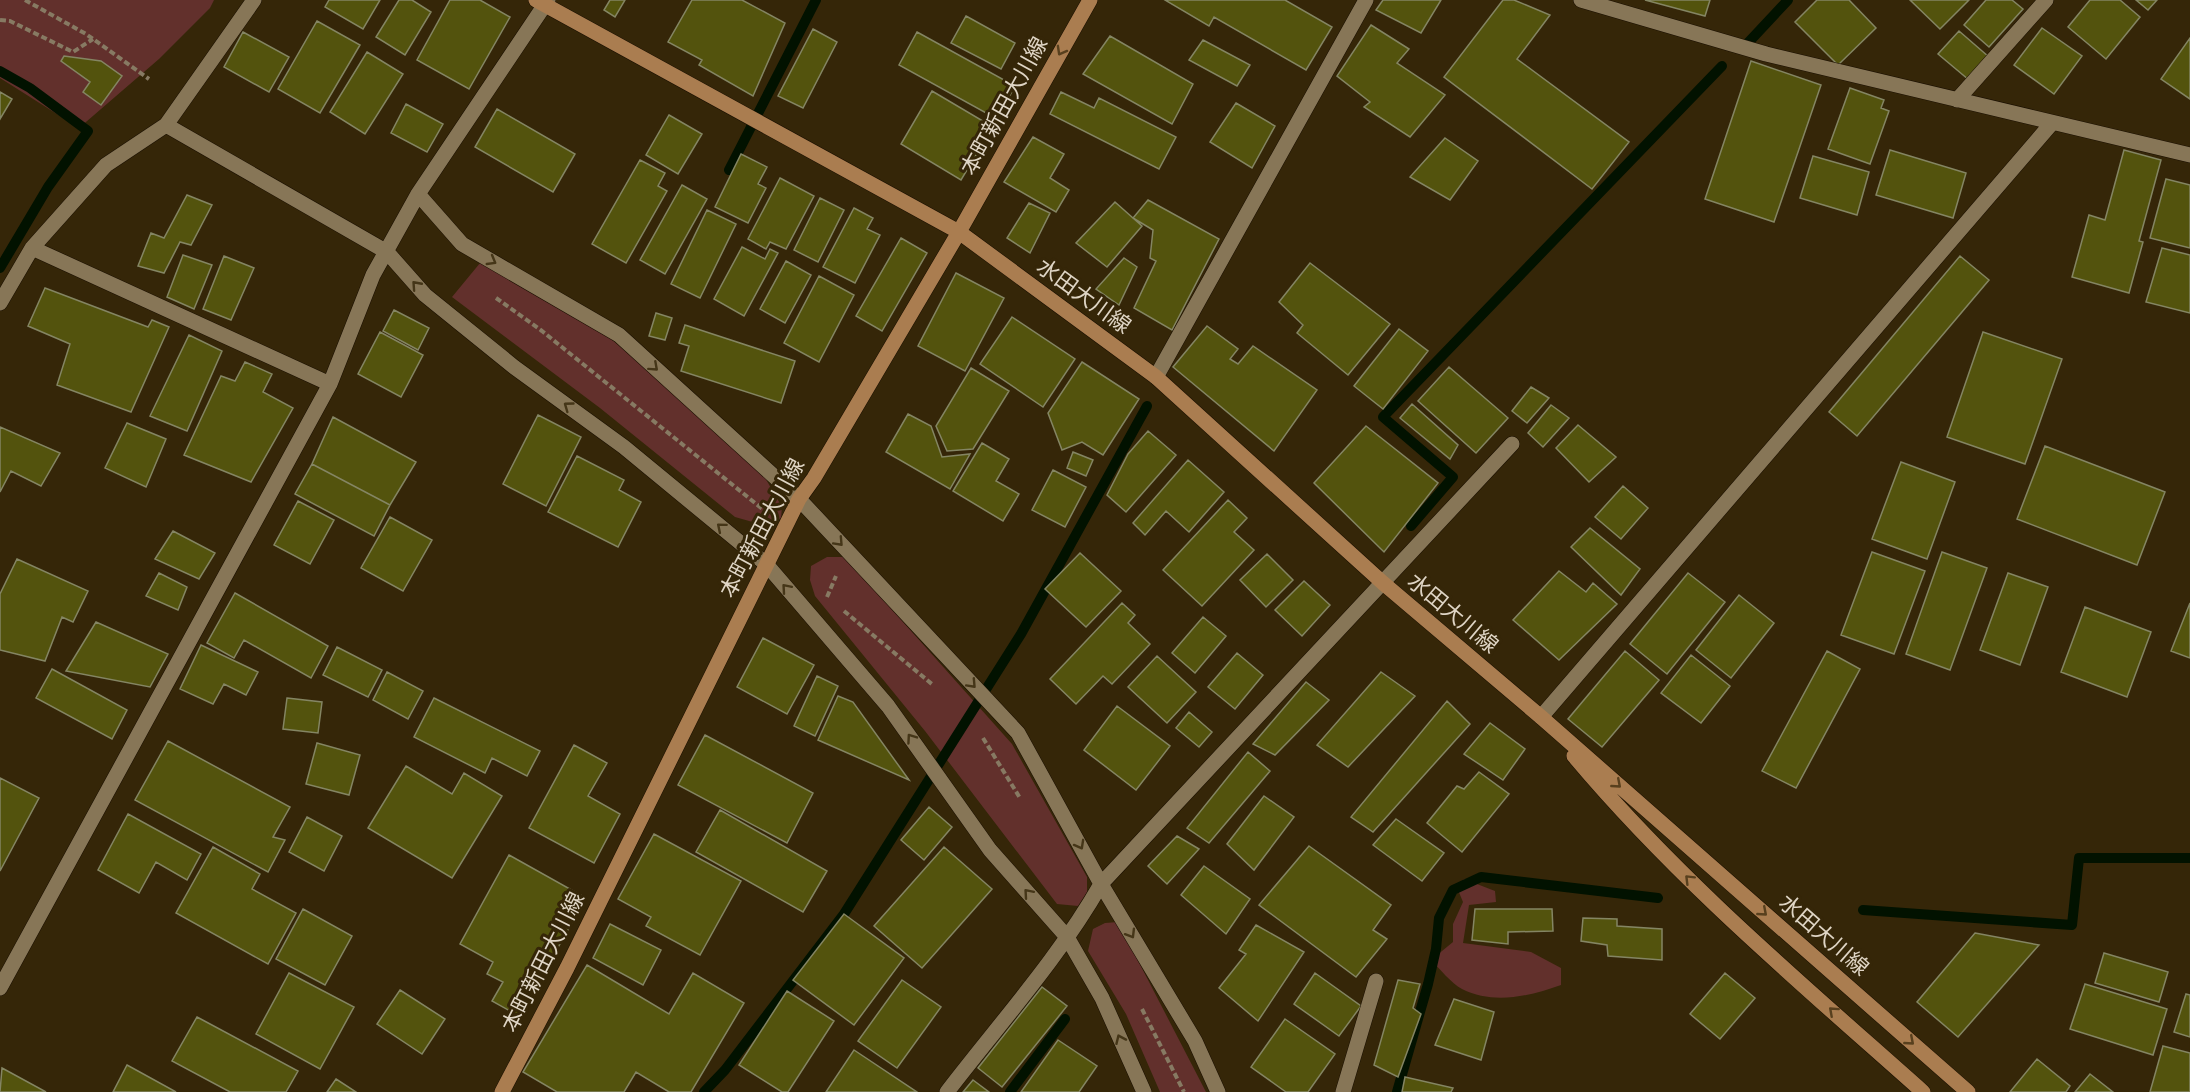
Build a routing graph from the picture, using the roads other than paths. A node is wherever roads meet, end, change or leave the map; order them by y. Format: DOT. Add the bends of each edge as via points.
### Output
graph roads {
  1 [pos="254,0"];
  2 [pos="1090,0"];
  3 [pos="1366,0"];
  4 [pos="1581,0"];
  5 [pos="2046,0"];
  6 [pos="543,2"];
  7 [pos="1958,100"];
  8 [pos="2052,123"];
  9 [pos="166,125"];
  10 [pos="2190,155"];
  11 [pos="418,194"];
  12 [pos="959,232"];
  13 [pos="32,248"];
  14 [pos="387,252"];
  15 [pos="0,303"];
  16 [pos="1156,377"];
  17 [pos="330,384"];
  18 [pos="1512,444"];
  19 [pos="799,499"];
  20 [pos="766,564"];
  21 [pos="1383,583"];
  22 [pos="1541,717"];
  23 [pos="1101,884"];
  24 [pos="1067,937"];
  25 [pos="1376,981"];
  26 [pos="0,988"];
  27 [pos="502,1092"];
  28 [pos="946,1092"];
  29 [pos="1144,1092"];
  30 [pos="1218,1092"];
  31 [pos="1343,1092"];
  32 [pos="1923,1092"];
  33 [pos="1968,1092"];
  1 -- 9 [label="street"];
  2 -- 12 [label="main road, 本町新田大川線, one-way"];
  3 -- 16 [label="street"];
  4 -- 7 [label="street" via="1766,54"];
  5 -- 7 [label="street"];
  6 -- 11 [label="street"];
  6 -- 12 [label="main road, 水田大川線"];
  7 -- 8 [label="street"];
  8 -- 10 [label="street"];
  8 -- 22 [label="street"];
  9 -- 13 [label="street" via="106,165"];
  9 -- 14 [label="street"];
  11 -- 14 [label="street"];
  11 -- 19 [label="street, one-way" via="462,244 619,335"];
  12 -- 16 [label="main road, 水田大川線"];
  12 -- 19 [label="main road, 本町新田大川線"];
  13 -- 15 [label="street"];
  13 -- 17 [label="street"];
  14 -- 17 [label="street" via="373,275"];
  20 -- 14 [label="street, one-way" via="624,447 425,296"];
  16 -- 21 [label="main road, 水田大川線"];
  17 -- 26 [label="street"];
  18 -- 21 [label="street"];
  19 -- 20 [label="main road, 本町新田大川線"];
  19 -- 23 [label="street, one-way" via="1018,733"];
  24 -- 20 [label="street, one-way" via="990,850 888,706"];
  20 -- 27 [label="main road, 本町新田大川線"];
  21 -- 22 [label="main road, 水田大川線"];
  21 -- 23 [label="street"];
  32 -- 22 [label="main road, 水田大川線, one-way" via="1733,922 1620,811"];
  22 -- 33 [label="main road, 水田大川線, one-way"];
  23 -- 24 [label="street"];
  23 -- 30 [label="street, one-way" via="1195,1041"];
  24 -- 28 [label="street"];
  29 -- 24 [label="street, one-way" via="1102,998"];
  25 -- 31 [label="street"];
}
